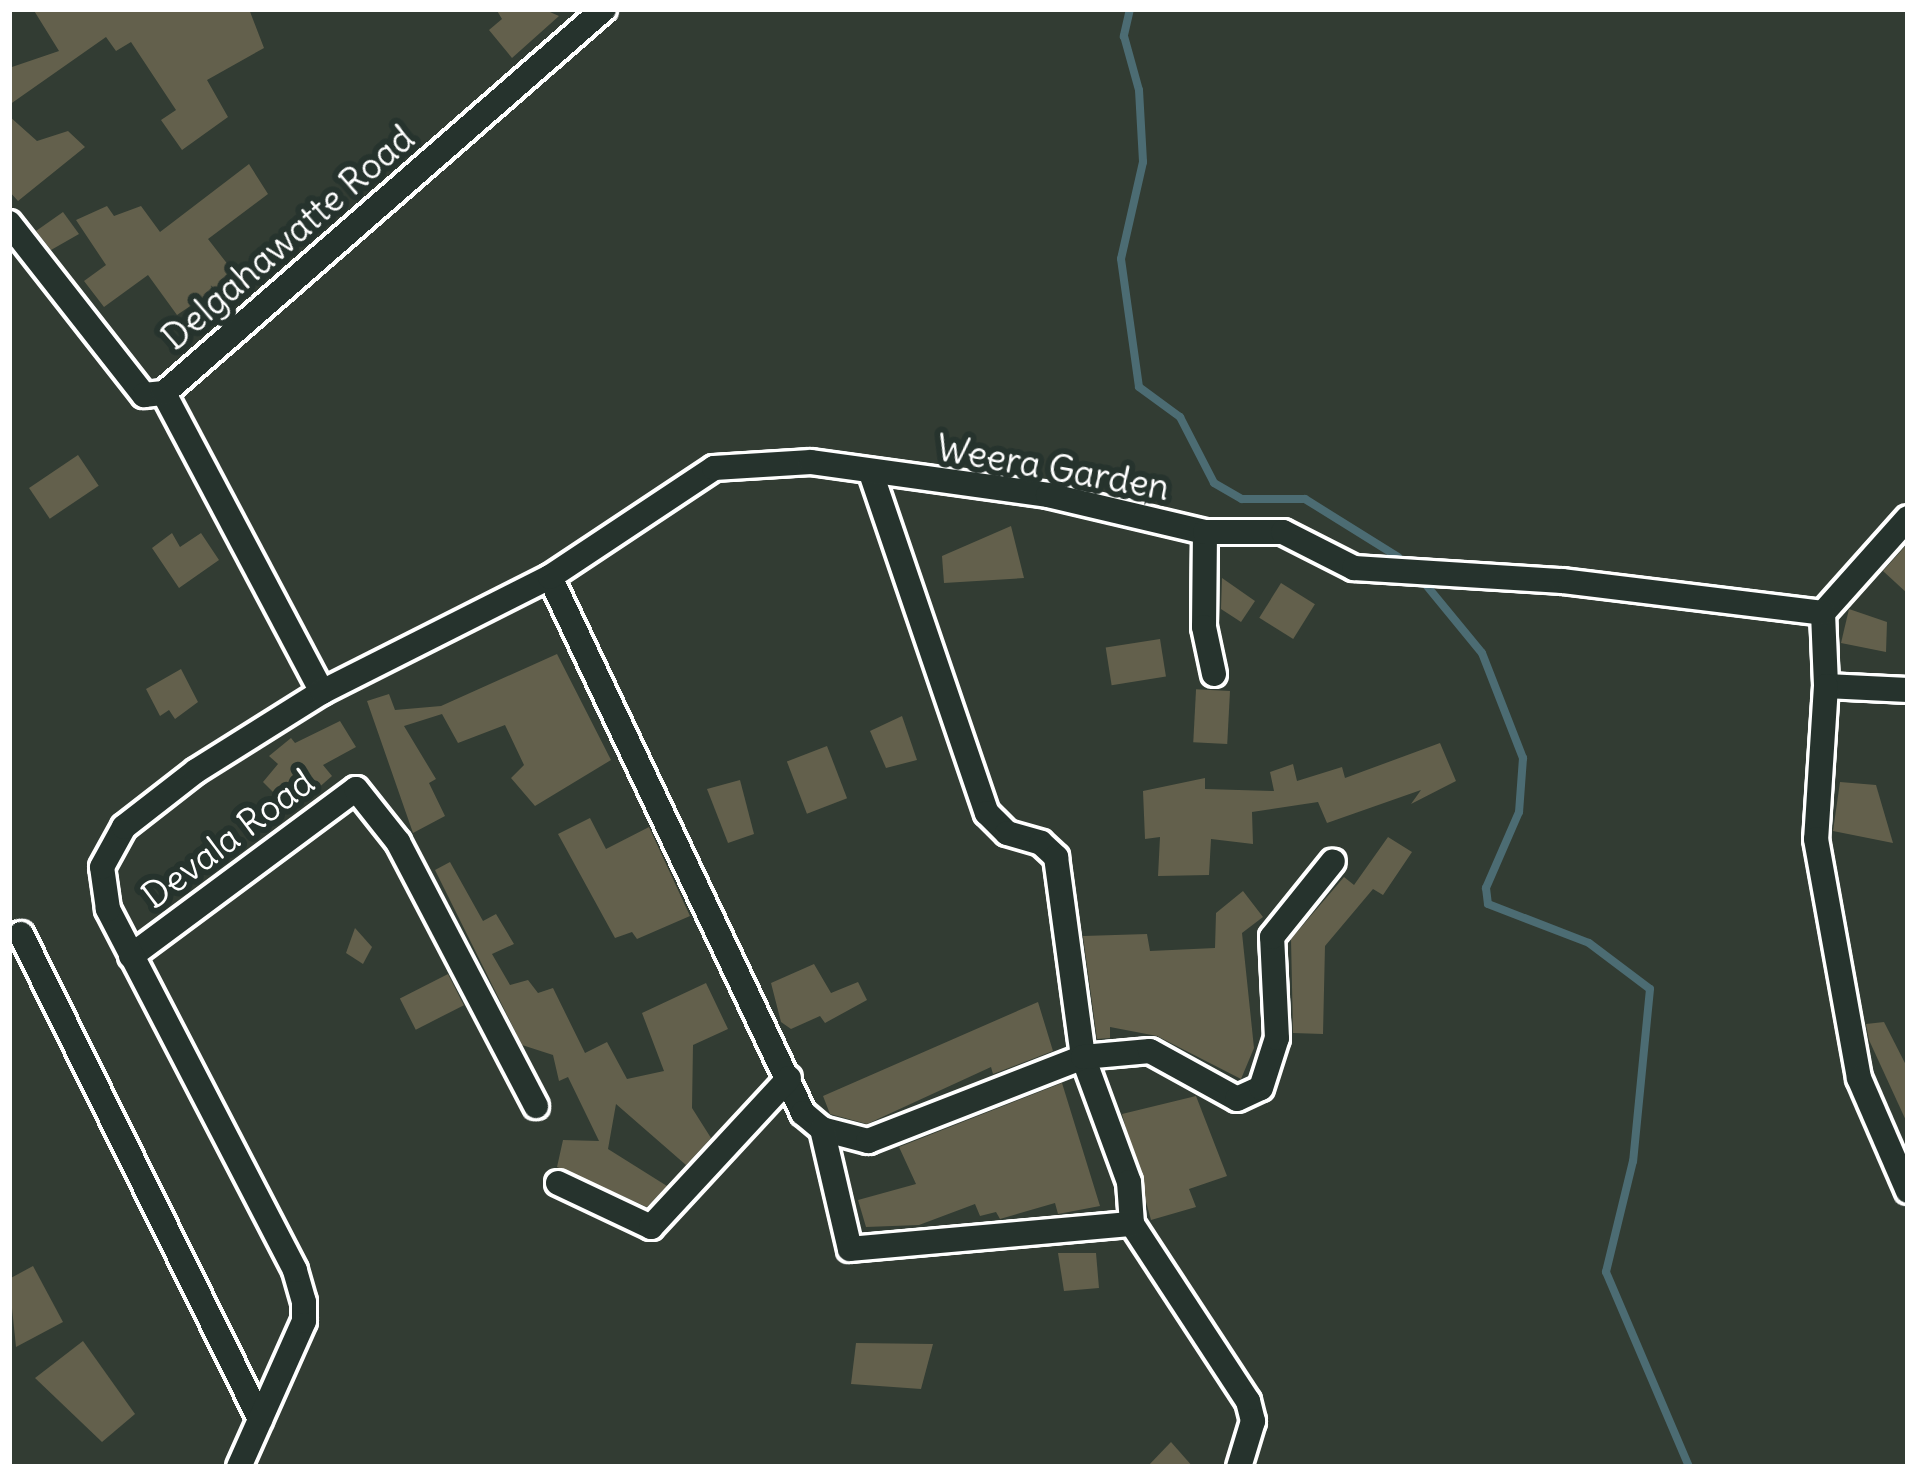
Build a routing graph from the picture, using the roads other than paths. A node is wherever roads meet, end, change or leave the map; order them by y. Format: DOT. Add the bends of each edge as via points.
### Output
graph roads {
  1 [pos="604,9"];
  2 [pos="9,223"];
  3 [pos="164,392"];
  4 [pos="872,476"];
  5 [pos="1908,518"];
  6 [pos="1205,532"];
  7 [pos="550,577"];
  8 [pos="1823,613"];
  9 [pos="1214,674"];
  10 [pos="1826,686"];
  11 [pos="1908,690"];
  12 [pos="322,692"];
  13 [pos="1333,861"];
  14 [pos="20,934"];
  15 [pos="131,956"];
  16 [pos="1083,1057"];
  17 [pos="789,1078"];
  18 [pos="536,1106"];
  19 [pos="822,1129"];
  20 [pos="558,1183"];
  21 [pos="1908,1191"];
  22 [pos="1132,1224"];
  23 [pos="260,1419"];
  24 [pos="239,1467"];
  25 [pos="1239,1467"];
  1 -- 3 [label="street, Delgahawatte Road"];
  2 -- 3 [label="street" via="144,395"];
  3 -- 12 [label="street, Delgahawatte Road"];
  4 -- 6 [label="street, Weera Garden" via="1048,495"];
  4 -- 7 [label="street, Weera Garden" via="811,462 714,468"];
  4 -- 16 [label="street" via="987,813 1006,833 1056,856"];
  5 -- 8 [label="street"];
  6 -- 8 [label="street, Weera Garden" via="1283,532 1354,568 1563,580"];
  6 -- 9 [label="street" via="1204,627"];
  7 -- 12 [label="street, Weera Garden"];
  7 -- 17 [label="street"];
  8 -- 10 [label="street"];
  10 -- 11 [label="street"];
  10 -- 21 [label="street" via="1816,839 1859,1078"];
  12 -- 15 [label="street, Weera Garden" via="124,827 102,867 108,909"];
  13 -- 16 [label="street" via="1272,937 1277,1038 1261,1088 1237,1099 1150,1051"];
  14 -- 23 [label="street"];
  15 -- 18 [label="street, Devala Road" via="356,789 398,842"];
  15 -- 23 [label="street, Devala Road" via="295,1270 304,1321"];
  16 -- 19 [label="street" via="868,1141"];
  16 -- 22 [label="street" via="1129,1182"];
  17 -- 19 [label="street" via="803,1112"];
  17 -- 20 [label="street" via="651,1228"];
  19 -- 22 [label="street" via="850,1249"];
  22 -- 25 [label="street" via="1248,1401 1253,1421"];
  23 -- 24 [label="street, Devala Road"];
}
